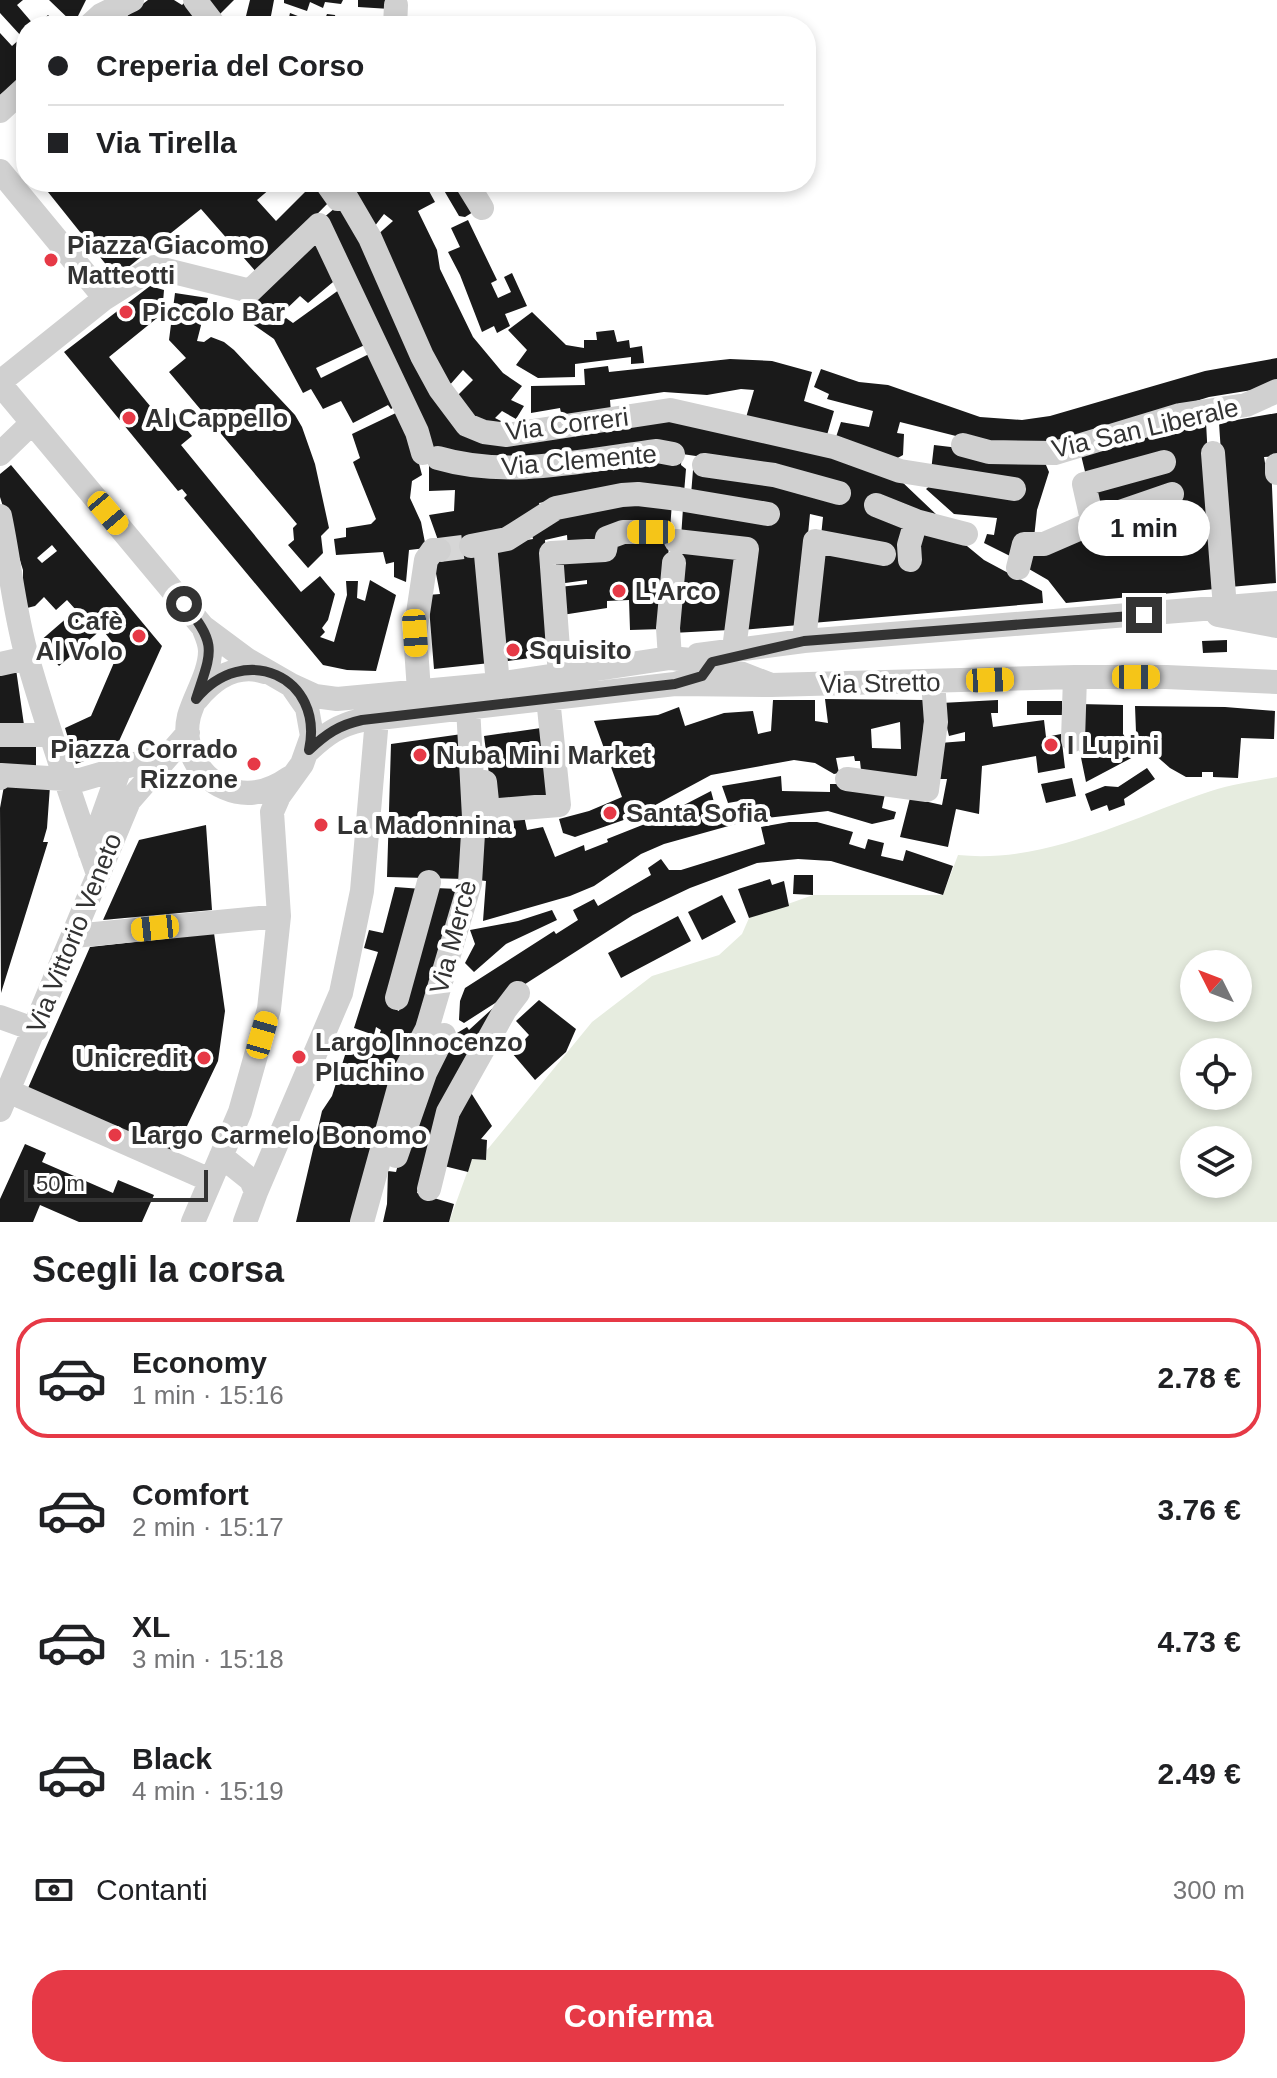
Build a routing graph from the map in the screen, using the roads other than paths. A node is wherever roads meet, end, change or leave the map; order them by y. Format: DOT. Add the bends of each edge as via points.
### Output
graph roads {
  1 [pos="132,0"];
  2 [pos="195,0"];
  3 [pos="96,14"];
  4 [pos="207,16"];
  5 [pos="16,96"];
  6 [pos="0,111"];
  7 [pos="0,171"];
  8 [pos="16,188"];
  9 [pos="20,192"];
  10 [pos="333,192"];
  11 [pos="472,192"];
  12 [pos="482,208"];
  13 [pos="114,292"];
  14 [pos="0,383"];
  15 [pos="1277,391"];
  16 [pos="620,404"];
  17 [pos="32,423"];
  18 [pos="736,424"];
  19 [pos="963,445"];
  20 [pos="1213,453"];
  21 [pos="0,454"];
  22 [pos="673,454"];
  23 [pos="1164,462"];
  24 [pos="704,465"];
  25 [pos="1277,465"];
  26 [pos="1277,473"];
  27 [pos="1014,489"];
  28 [pos="839,493"];
  29 [pos="1172,494"];
  30 [pos="876,505"];
  31 [pos="768,514"];
  32 [pos="0,516"];
  33 [pos="916,521"];
  34 [pos="1093,524"];
  35 [pos="651,532"];
  36 [pos="966,534"];
  37 [pos="436,550"];
  38 [pos="884,554"];
  39 [pos="910,560"];
  40 [pos="1018,568"];
  41 [pos="1277,603"];
  42 [pos="1225,608"];
  43 [pos="1200,611"];
  44 [pos="1277,626"];
  45 [pos="203,627"];
  46 [pos="804,641"];
  47 [pos="734,649"];
  48 [pos="27,658"];
  49 [pos="670,658"];
  50 [pos="712,662"];
  51 [pos="0,664"];
  52 [pos="559,666"];
  53 [pos="496,673"];
  54 [pos="1075,677"];
  55 [pos="283,680"];
  56 [pos="418,681"];
  57 [pos="933,682"];
  58 [pos="1277,682"];
  59 [pos="675,684"];
  60 [pos="771,685"];
  61 [pos="548,698"];
  62 [pos="196,699"];
  63 [pos="468,707"];
  64 [pos="377,719"];
  65 [pos="188,733"];
  66 [pos="0,735"];
  67 [pos="49,735"];
  68 [pos="471,735"];
  69 [pos="1073,740"];
  70 [pos="309,750"];
  71 [pos="166,755"];
  72 [pos="120,768"];
  73 [pos="0,776"];
  74 [pos="291,777"];
  75 [pos="65,779"];
  76 [pos="847,779"];
  77 [pos="94,863"];
  78 [pos="386,882"];
  79 [pos="429,882"];
  80 [pos="362,891"];
  81 [pos="279,916"];
  82 [pos="74,936"];
  83 [pos="518,993"];
  84 [pos="397,998"];
  85 [pos="0,1017"];
  86 [pos="36,1030"];
  87 [pos="444,1035"];
  88 [pos="7,1095"];
  89 [pos="396,1156"];
  90 [pos="215,1170"];
  91 [pos="429,1189"];
  92 [pos="256,1192"];
  93 [pos="193,1222"];
  94 [pos="245,1222"];
  95 [pos="362,1222"];
  1 -- 3 [label="street"];
  2 -- 4 [label="street"];
  5 -- 6 [label="street"];
  7 -- 8 [label="street"];
  9 -- 13 [label="street"];
  10 -- 18 [label="street, Via Correri" via="338,199 346,197 370,238 422,356 467,425 507,435 670,410"];
  11 -- 12 [label="street"];
  13 -- 14 [label="street"];
  13 -- 22 [label="street, Via Clemente" via="154,267 250,291 319,225 430,455 500,469 657,451"];
  14 -- 17 [label="street"];
  15 -- 19 [label="street, Via San Liberale" via="1246,405 1180,415 1055,453 989,452"];
  16 -- 18 [label="street" via="664,398 738,415"];
  17 -- 21 [label="street"];
  17 -- 45 [label="street"];
  18 -- 27 [label="street, Via Correri" via="834,447 900,471"];
  20 -- 42 [label="street"];
  23 -- 34 [label="street" via="1084,484"];
  24 -- 28 [label="street" via="774,475"];
  25 -- 26 [label="street"];
  29 -- 34 [label="street"];
  30 -- 33 [label="street"];
  31 -- 53 [label="street" via="622,495 556,508 507,539 478,545"];
  32 -- 48 [label="street"];
  33 -- 36 [label="street"];
  33 -- 39 [label="street"];
  34 -- 40 [label="street" via="1044,544 1024,544"];
  35 -- 52 [label="street" via="607,538 605,550 551,553"];
  37 -- 56 [label="street" via="426,560 415,633"];
  38 -- 46 [label="street" via="815,541"];
  41 -- 42 [label="street"];
  42 -- 43 [label="street"];
  43 -- 44 [label="street"];
  43 -- 46 [label="street"];
  45 -- 55 [label="street"];
  45 -- 62 [label="street" via="210,654"];
  46 -- 47 [label="street"];
  46 -- 50 [label="street"];
  47 -- 49 [label="street"];
  47 -- 49 [label="street" via="747,549 675,552"];
  48 -- 51 [label="street"];
  48 -- 67 [label="street"];
  49 -- 50 [label="street"];
  49 -- 52 [label="street"];
  50 -- 59 [label="street" via="702,676"];
  50 -- 60 [label="street"];
  52 -- 53 [label="street"];
  53 -- 56 [label="street"];
  54 -- 57 [label="street, Via Stretto"];
  54 -- 58 [label="street, Via Stretto"];
  54 -- 69 [label="street"];
  55 -- 56 [label="street" via="315,696 337,699"];
  55 -- 62 [label="street" via="258,669 240,670 223,675"];
  55 -- 70 [label="street" via="307,708"];
  57 -- 60 [label="street, Via Stretto"];
  57 -- 76 [label="street" via="936,722 927,790"];
  59 -- 60 [label="street, Via Stretto"];
  59 -- 61 [label="street"];
  61 -- 63 [label="street"];
  61 -- 68 [label="street" via="559,805 488,811 481,749"];
  62 -- 65 [label="street"];
  63 -- 64 [label="street"];
  63 -- 68 [label="street"];
  64 -- 70 [label="street" via="342,725"];
  64 -- 80 [label="street"];
  65 -- 71 [label="street, Via Vittorio Veneto"];
  65 -- 74 [label="street" via="196,763 232,791 263,792"];
  66 -- 67 [label="street"];
  67 -- 75 [label="street"];
  68 -- 95 [label="street, Via Mercè" via="470,883 427,1029 402,1077"];
  70 -- 74 [label="street"];
  71 -- 72 [label="street"];
  71 -- 77 [label="street, Via Vittorio Veneto" via="129,801"];
  72 -- 75 [label="street"];
  72 -- 77 [label="street"];
  73 -- 75 [label="street"];
  74 -- 81 [label="street" via="272,812"];
  75 -- 77 [label="street"];
  77 -- 82 [label="street, Via Vittorio Veneto"];
  78 -- 80 [label="street"];
  79 -- 84 [label="street"];
  80 -- 92 [label="street" via="341,993"];
  81 -- 82 [label="street"];
  81 -- 90 [label="street" via="269,1009 240,1112"];
  82 -- 86 [label="street, Via Vittorio Veneto"];
  83 -- 91 [label="street" via="448,1112"];
  85 -- 86 [label="street"];
  86 -- 88 [label="street, Via Vittorio Veneto"];
  87 -- 89 [label="street" via="420,1084"];
  88 -- 90 [label="street"];
  90 -- 92 [label="street" via="251,1180"];
  90 -- 93 [label="street"];
  92 -- 94 [label="street"];
}
